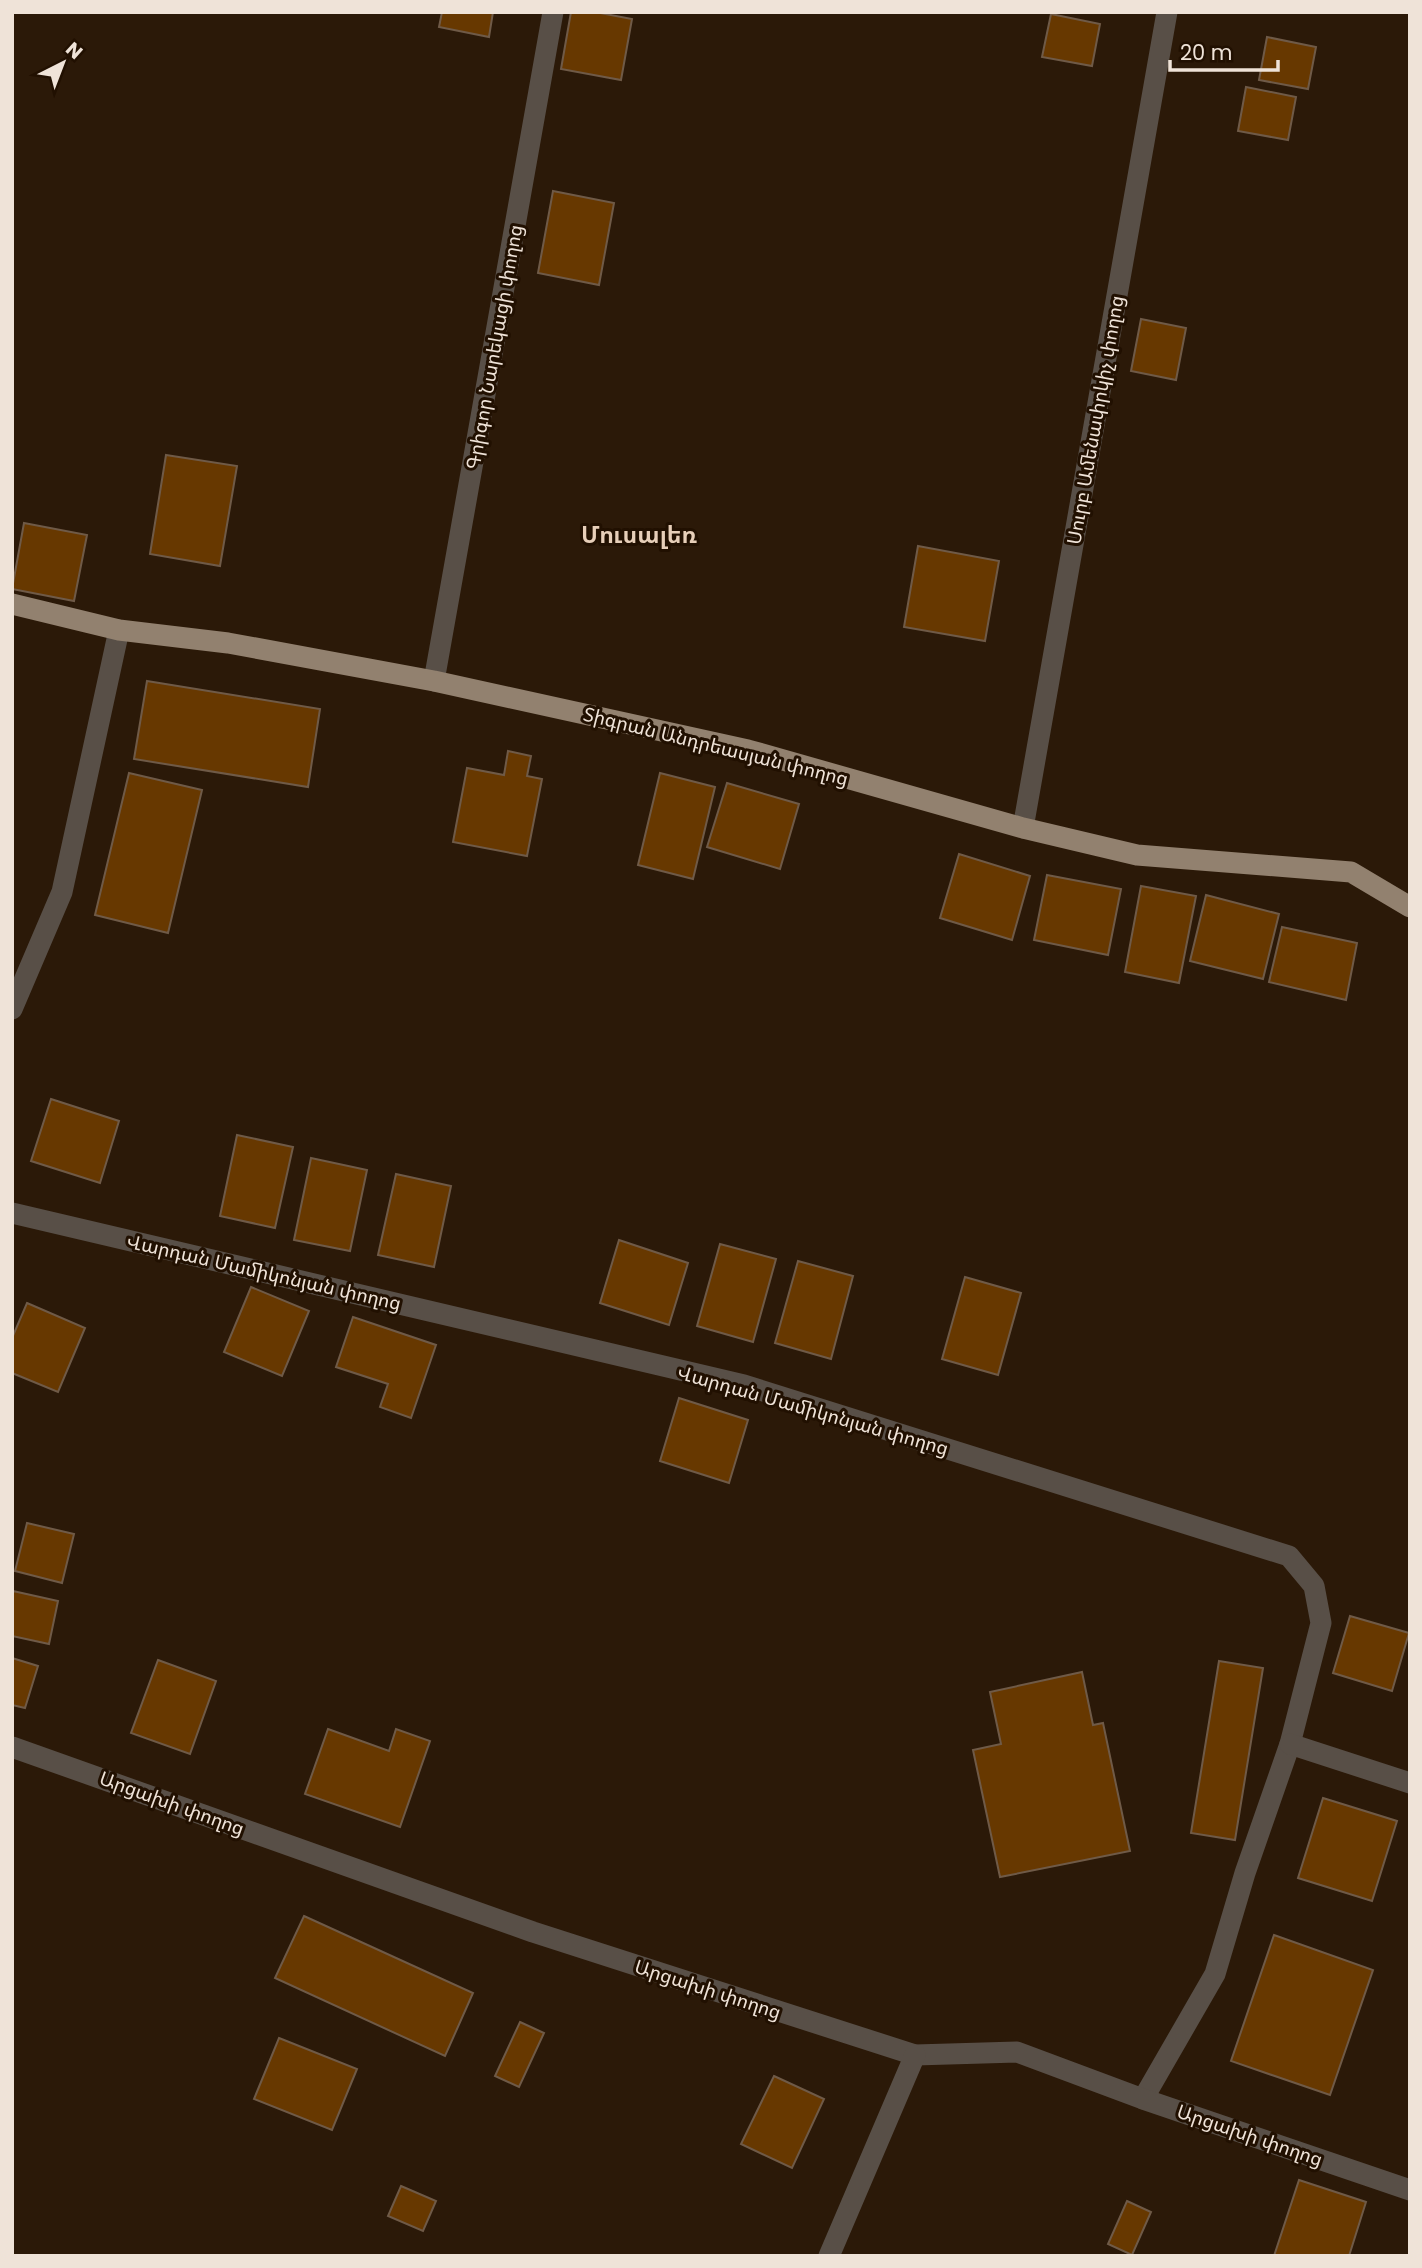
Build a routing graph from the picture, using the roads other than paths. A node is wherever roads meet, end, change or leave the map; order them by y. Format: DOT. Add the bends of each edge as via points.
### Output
graph roads {
  1 [pos="553,12"];
  2 [pos="1167,12"];
  3 [pos="12,604"];
  4 [pos="119,630"];
  5 [pos="434,681"];
  6 [pos="1023,828"];
  7 [pos="1410,906"];
  8 [pos="12,1009"];
  9 [pos="12,1213"];
  10 [pos="1290,1744"];
  11 [pos="12,1747"];
  12 [pos="1410,1783"];
  13 [pos="915,2056"];
  14 [pos="1143,2099"];
  15 [pos="1410,2190"];
  16 [pos="829,2256"];
  1 -- 5 [label="street, Գրիգոր Նարեկացի փողոց"];
  2 -- 6 [label="street, Սուրբ Ամենափրկիչ փողոց"];
  3 -- 4 [label="main road, Տիգրան Անդրեասյան փողոց"];
  4 -- 5 [label="main road, Տիգրան Անդրեասյան փողոց" via="228,643"];
  4 -- 8 [label="street" via="62,892"];
  5 -- 6 [label="main road, Տիգրան Անդրեասյան փողոց" via="748,750"];
  6 -- 7 [label="main road, Տիգրան Անդրեասյան փողոց" via="1136,855 1351,872"];
  9 -- 10 [label="street, Վարդան Մամիկոնյան փողոց" via="744,1385 1289,1556 1314,1586 1321,1623"];
  10 -- 12 [label="street"];
  10 -- 14 [label="street, Վարդան Մամիկոնյան փողոց" via="1215,1974"];
  11 -- 13 [label="street, Արցախի փողոց" via="533,1932"];
  13 -- 14 [label="street, Արցախի փողոց" via="1017,2052"];
  13 -- 16 [label="street"];
  14 -- 15 [label="street, Արցախի փողոց"];
}
